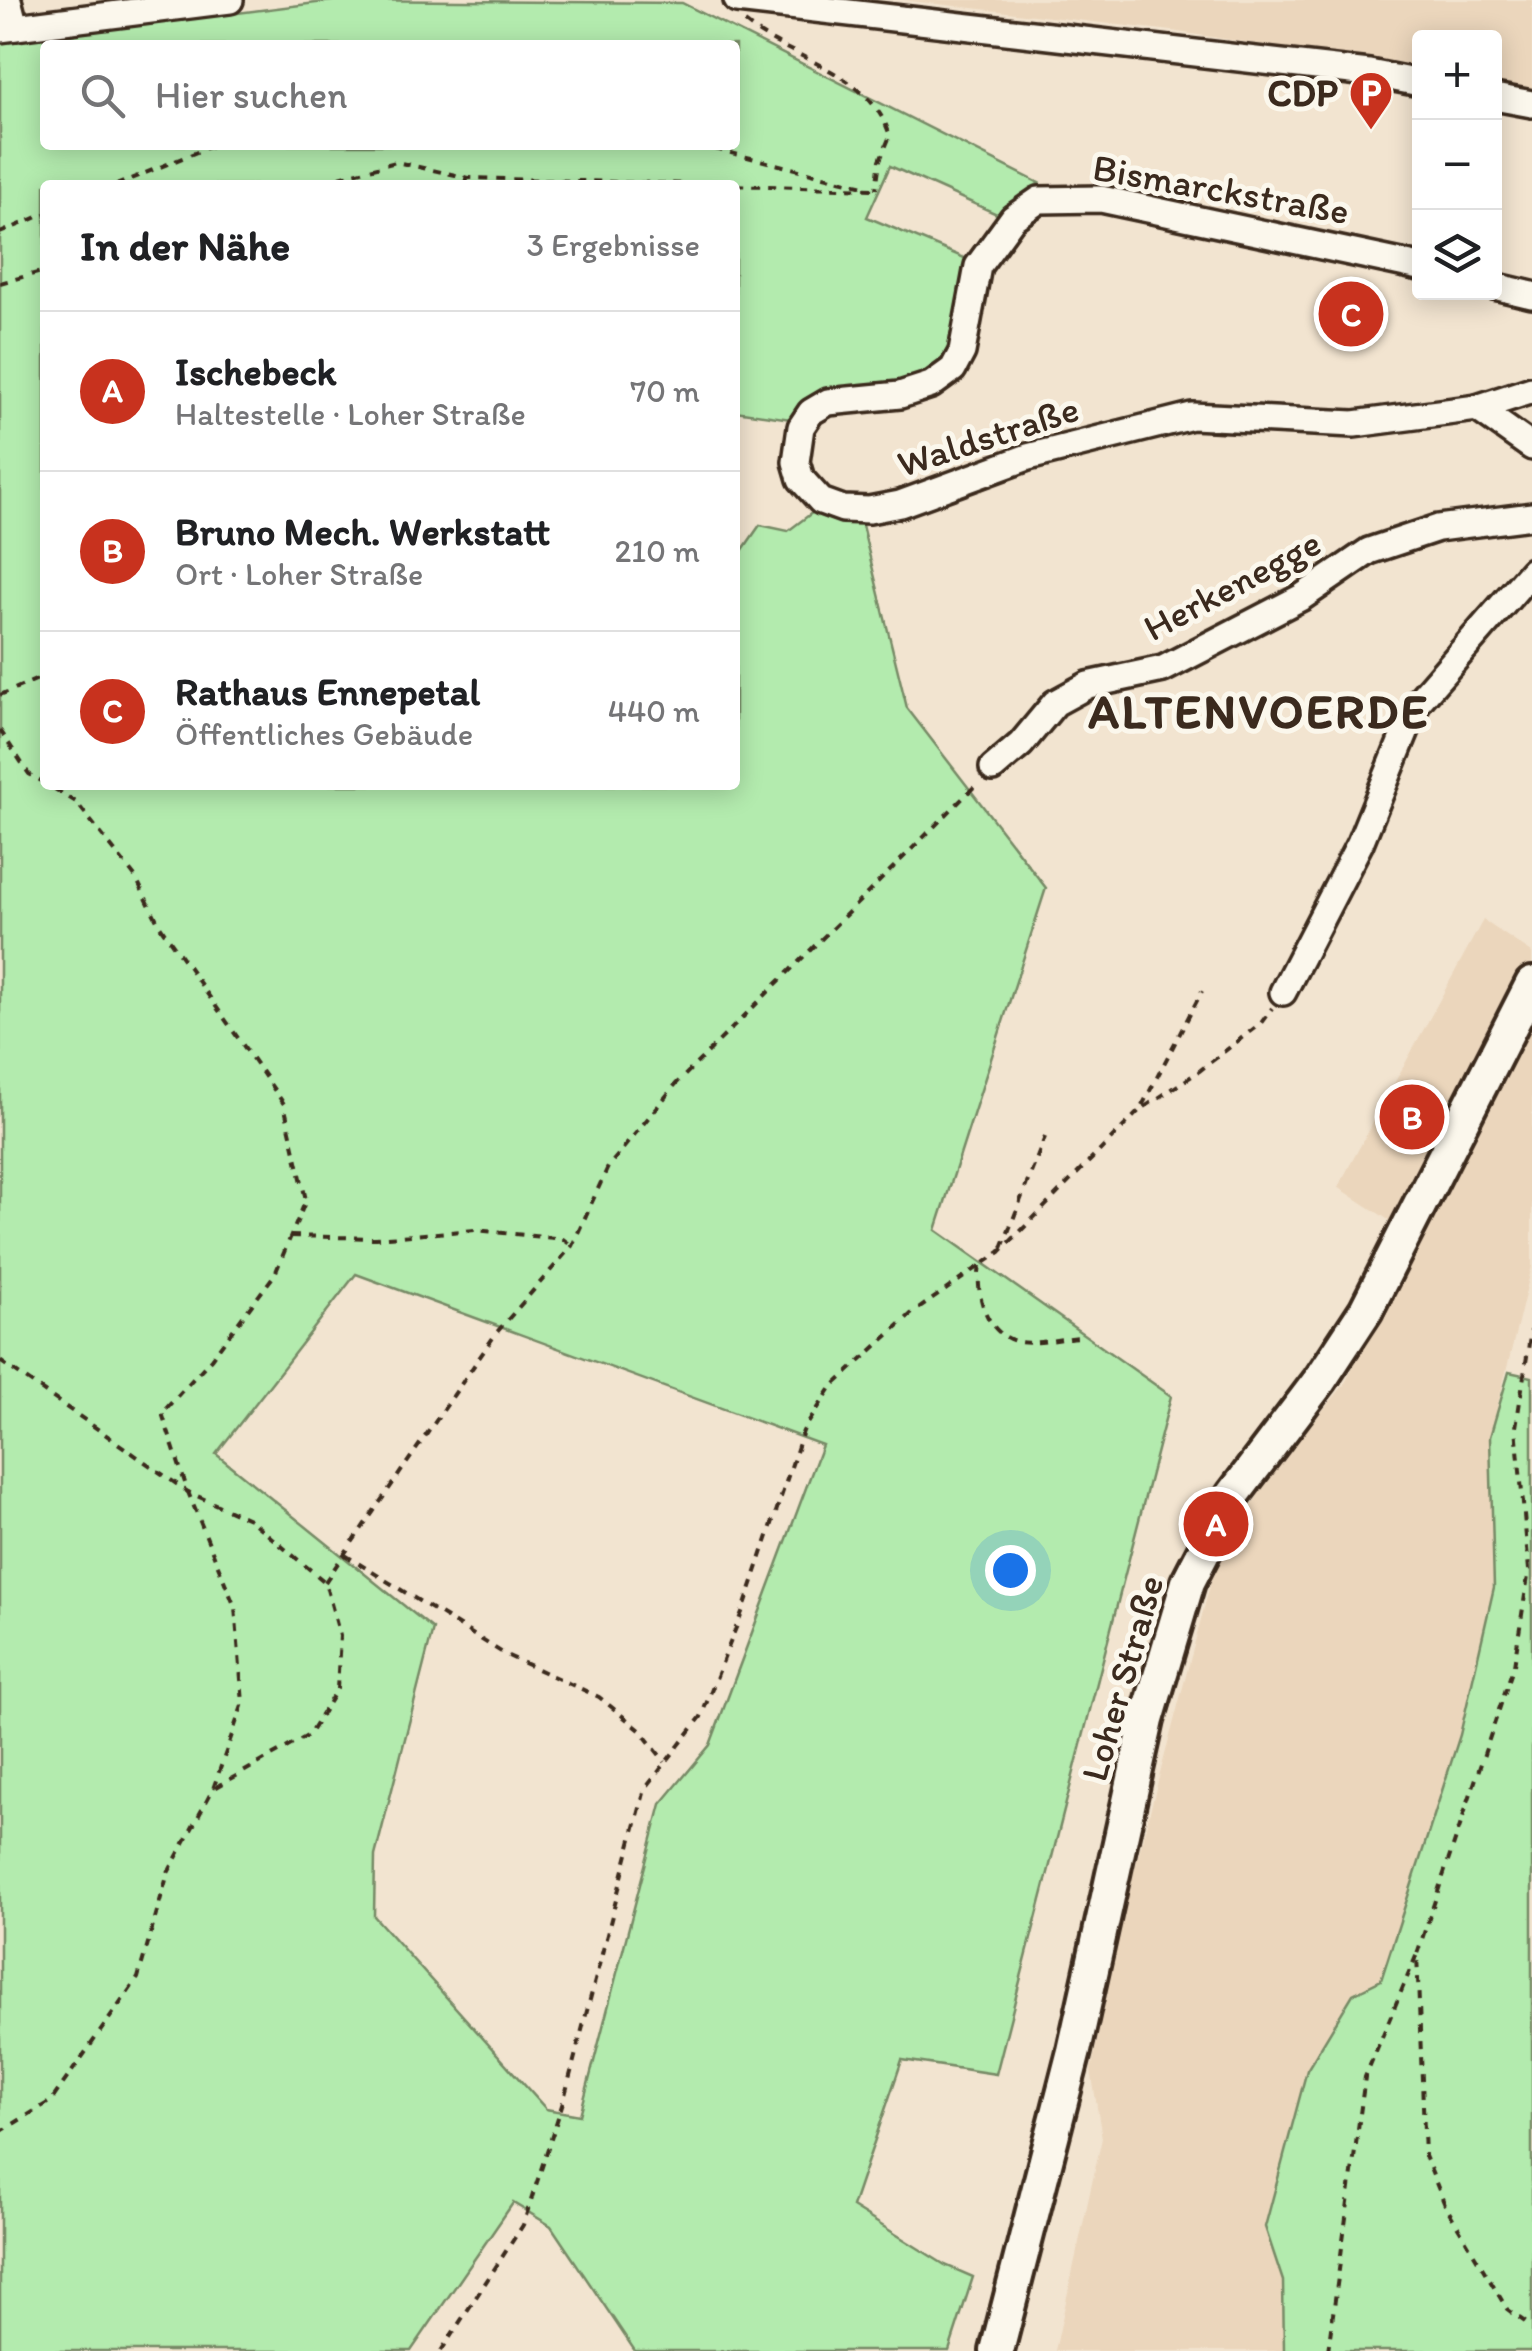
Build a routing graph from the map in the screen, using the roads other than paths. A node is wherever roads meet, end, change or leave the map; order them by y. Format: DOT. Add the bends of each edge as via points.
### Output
graph roads {
  1 [pos="8,0"];
  2 [pos="230,0"];
  3 [pos="738,9"];
  4 [pos="8,28"];
  5 [pos="1412,81"];
  6 [pos="1502,98"];
  7 [pos="1532,104"];
  8 [pos="978,266"];
  9 [pos="1412,266"];
  10 [pos="1502,288"];
  11 [pos="1532,295"];
  12 [pos="1532,390"];
  13 [pos="1477,408"];
  14 [pos="1532,448"];
  15 [pos="1532,516"];
  16 [pos="1532,571"];
  17 [pos="993,768"];
  18 [pos="1532,984"];
  19 [pos="1284,992"];
  20 [pos="997,2351"];
  1 -- 4 [label="street"];
  2 -- 4 [label="street"];
  3 -- 5 [label="street"];
  6 -- 7 [label="street"];
  8 -- 9 [label="street, Bismarckstraße" via="1013,218 1039,200 1101,199"];
  8 -- 13 [label="street, Waldstraße" via="953,369 900,395 828,402 801,426 796,462 820,501 842,509 900,504 1028,457 1192,416 1354,424"];
  10 -- 11 [label="street"];
  12 -- 13 [label="street, Waldstraße"];
  13 -- 14 [label="street"];
  15 -- 17 [label="street, Herkenegge" via="1438,528 1369,551 1302,597 1163,669 1088,684 1055,703"];
  16 -- 19 [label="street" via="1418,704 1360,843"];
  18 -- 20 [label="main road, Loher Straße" via="1366,1310 1233,1495 1188,1582 1147,1720 1074,2051"];
}
